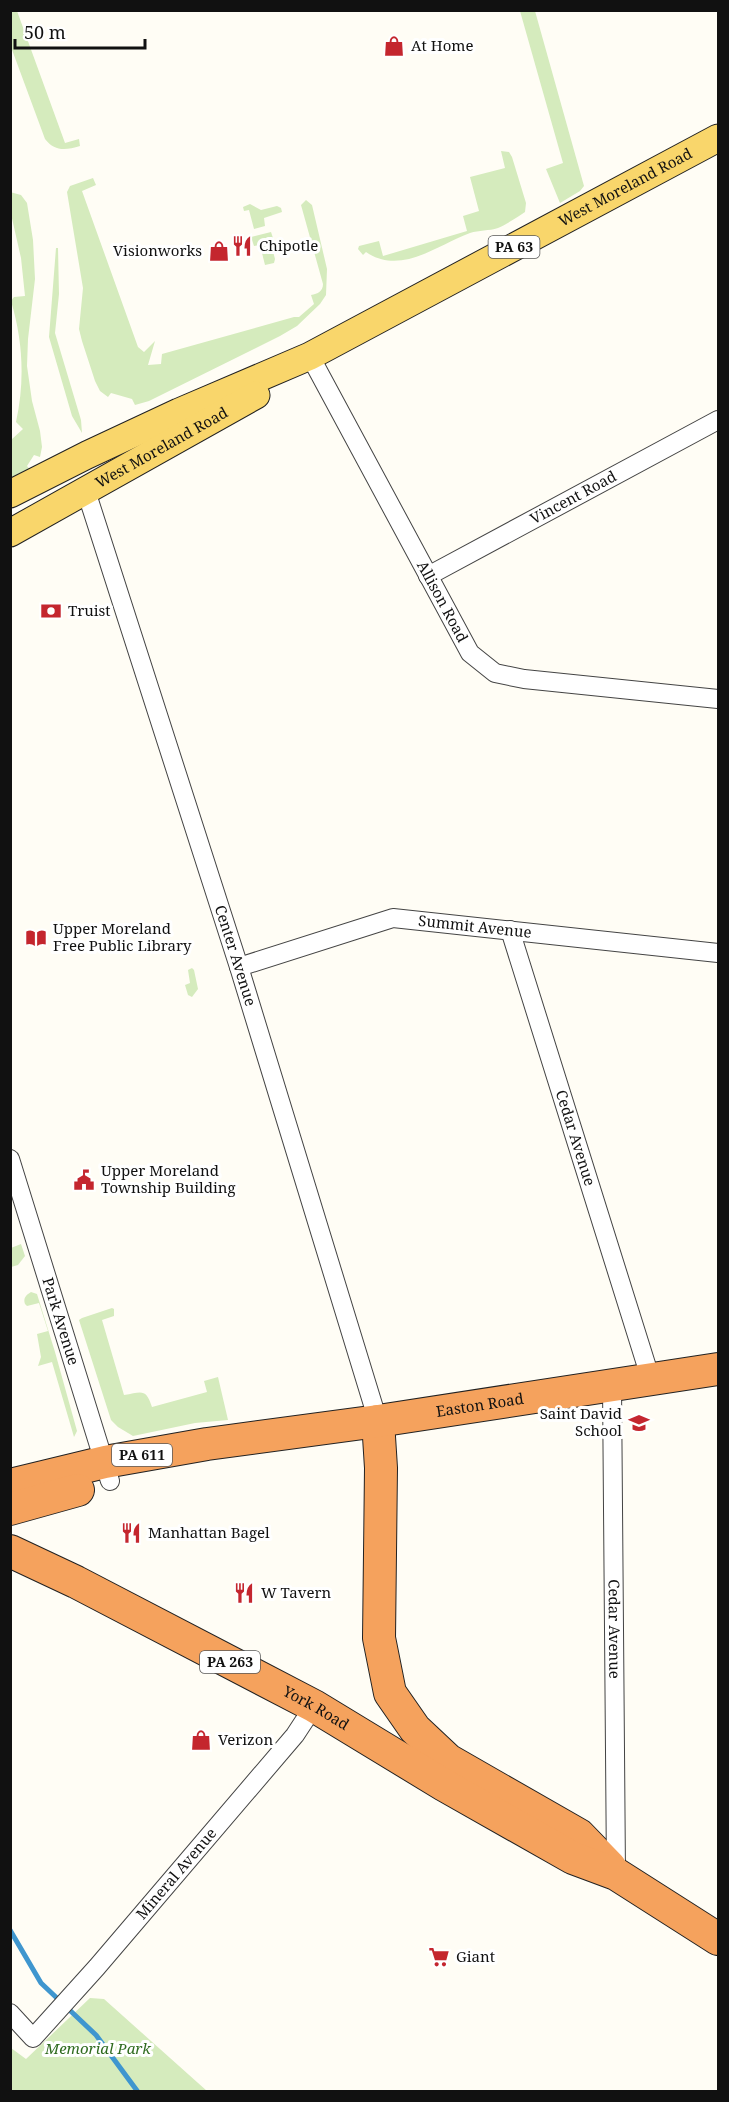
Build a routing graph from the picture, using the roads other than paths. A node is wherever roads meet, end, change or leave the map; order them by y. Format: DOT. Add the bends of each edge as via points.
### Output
graph roads {
  1 [pos="718,138"];
  2 [pos="310,356"];
  3 [pos="718,420"];
  4 [pos="86,491"];
  5 [pos="10,494"];
  6 [pos="10,532"];
  7 [pos="428,576"];
  8 [pos="718,699"];
  9 [pos="510,930"];
  10 [pos="718,953"];
  11 [pos="239,967"];
  12 [pos="10,1159"];
  13 [pos="718,1369"];
  14 [pos="651,1380"];
  15 [pos="612,1385"];
  16 [pos="378,1421"];
  17 [pos="108,1472"];
  18 [pos="10,1485"];
  19 [pos="10,1509"];
  20 [pos="10,1551"];
  21 [pos="314,1706"];
  22 [pos="616,1874"];
  23 [pos="718,1940"];
  24 [pos="10,2013"];
  1 -- 2 [label="main road, West Moreland Road / PA 63"];
  2 -- 4 [label="main road, West Moreland Road / PA 63" via="252,398"];
  2 -- 5 [label="main road, West Moreland Road / PA 63" via="179,412"];
  2 -- 7 [label="street, Allison Road"];
  3 -- 7 [label="street, Vincent Road"];
  4 -- 6 [label="main road, West Moreland Road / PA 63"];
  4 -- 11 [label="street, Center Avenue"];
  7 -- 8 [label="street, Allison Road" via="470,653 495,673 524,680"];
  9 -- 10 [label="street, Summit Avenue"];
  9 -- 11 [label="street, Summit Avenue" via="393,918"];
  9 -- 14 [label="street, Cedar Avenue"];
  11 -- 16 [label="street, Center Avenue"];
  12 -- 17 [label="street, Park Avenue"];
  13 -- 14 [label="highway, Easton Road / PA 611"];
  14 -- 15 [label="highway, Easton Road / PA 611"];
  15 -- 16 [label="highway, Easton Road / PA 611"];
  15 -- 22 [label="street, Cedar Avenue"];
  16 -- 17 [label="highway, Easton Road / PA 611" via="275,1434"];
  16 -- 22 [label="highway, York Road / PA 263" via="379,1638 390,1693 414,1729 448,1760 579,1835"];
  17 -- 18 [label="highway, Easton Road / PA 611"];
  17 -- 19 [label="highway, Easton Road / PA 611"];
  20 -- 21 [label="highway, York Road / PA 263"];
  21 -- 22 [label="highway, York Road / PA 263" via="573,1858"];
  21 -- 24 [label="street, Mineral Avenue" via="295,1735 33,2038"];
  22 -- 23 [label="highway, York Road / PA 263"];
}
